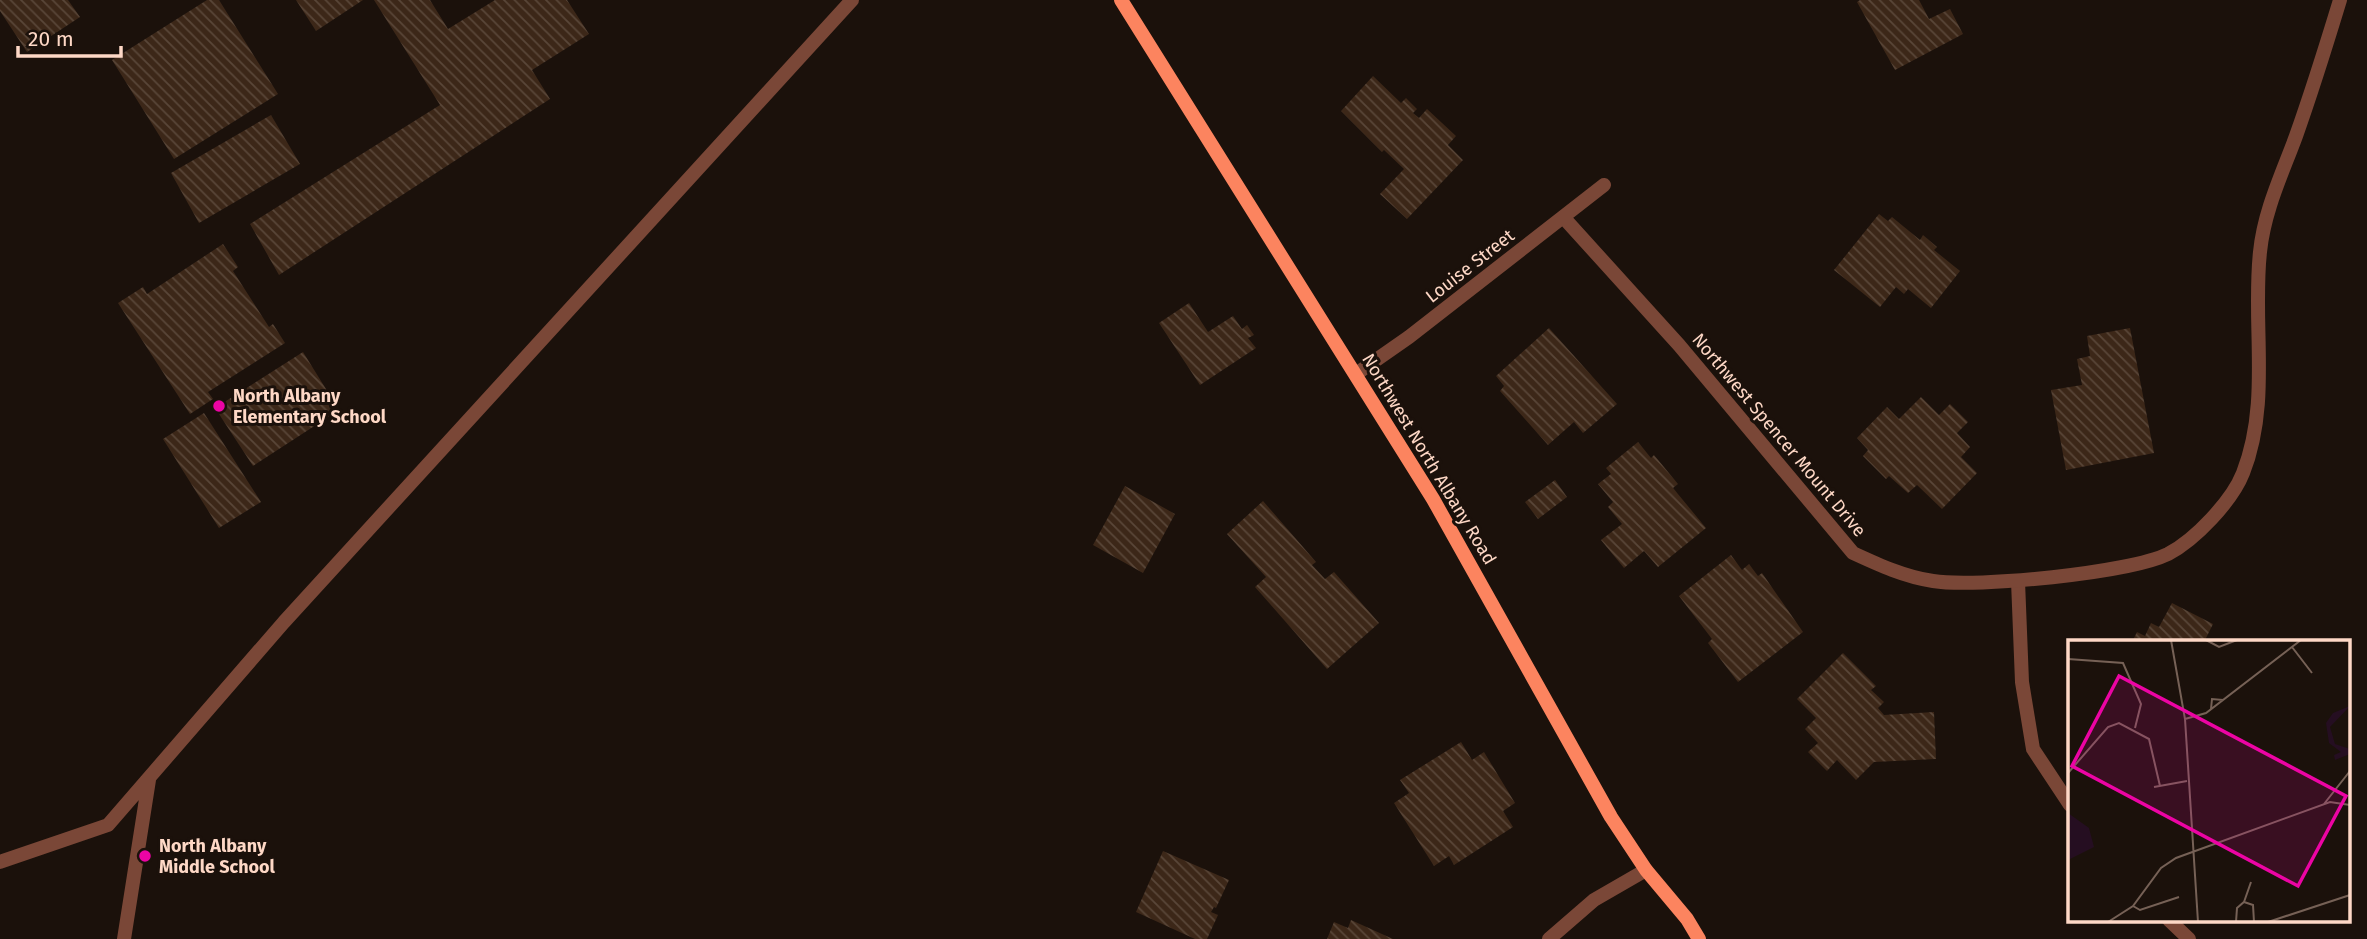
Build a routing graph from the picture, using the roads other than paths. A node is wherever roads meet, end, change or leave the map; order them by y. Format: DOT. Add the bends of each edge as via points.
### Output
graph roads {
  1 [pos="852,0"];
  2 [pos="1121,0"];
  3 [pos="2340,0"];
  4 [pos="1604,185"];
  5 [pos="1564,218"];
  6 [pos="1356,374"];
  7 [pos="2018,581"];
  8 [pos="149,778"];
  9 [pos="2068,802"];
  10 [pos="0,862"];
  11 [pos="1646,870"];
  12 [pos="2171,922"];
  13 [pos="124,939"];
  14 [pos="1549,939"];
  15 [pos="1699,939"];
  16 [pos="2189,939"];
  1 -- 8 [label="street" via="284,622"];
  2 -- 6 [label="main road, Northwest North Albany Road"];
  3 -- 7 [label="street, Northwest Spencer Mount Drive" via="2262,241 2257,412 2242,474 2193,537 2167,554 2128,565"];
  4 -- 5 [label="street, Louise Street"];
  5 -- 6 [label="street, Louise Street"];
  5 -- 7 [label="street, Northwest Spencer Mount Drive" via="1853,553 1934,582"];
  6 -- 11 [label="main road, Northwest North Albany Road"];
  7 -- 9 [label="street" via="2022,682 2033,749"];
  8 -- 10 [label="street" via="108,825"];
  8 -- 13 [label="street"];
  11 -- 14 [label="street" via="1594,900"];
  11 -- 15 [label="main road, Northwest North Albany Road"];
  12 -- 16 [label="street"];
}
